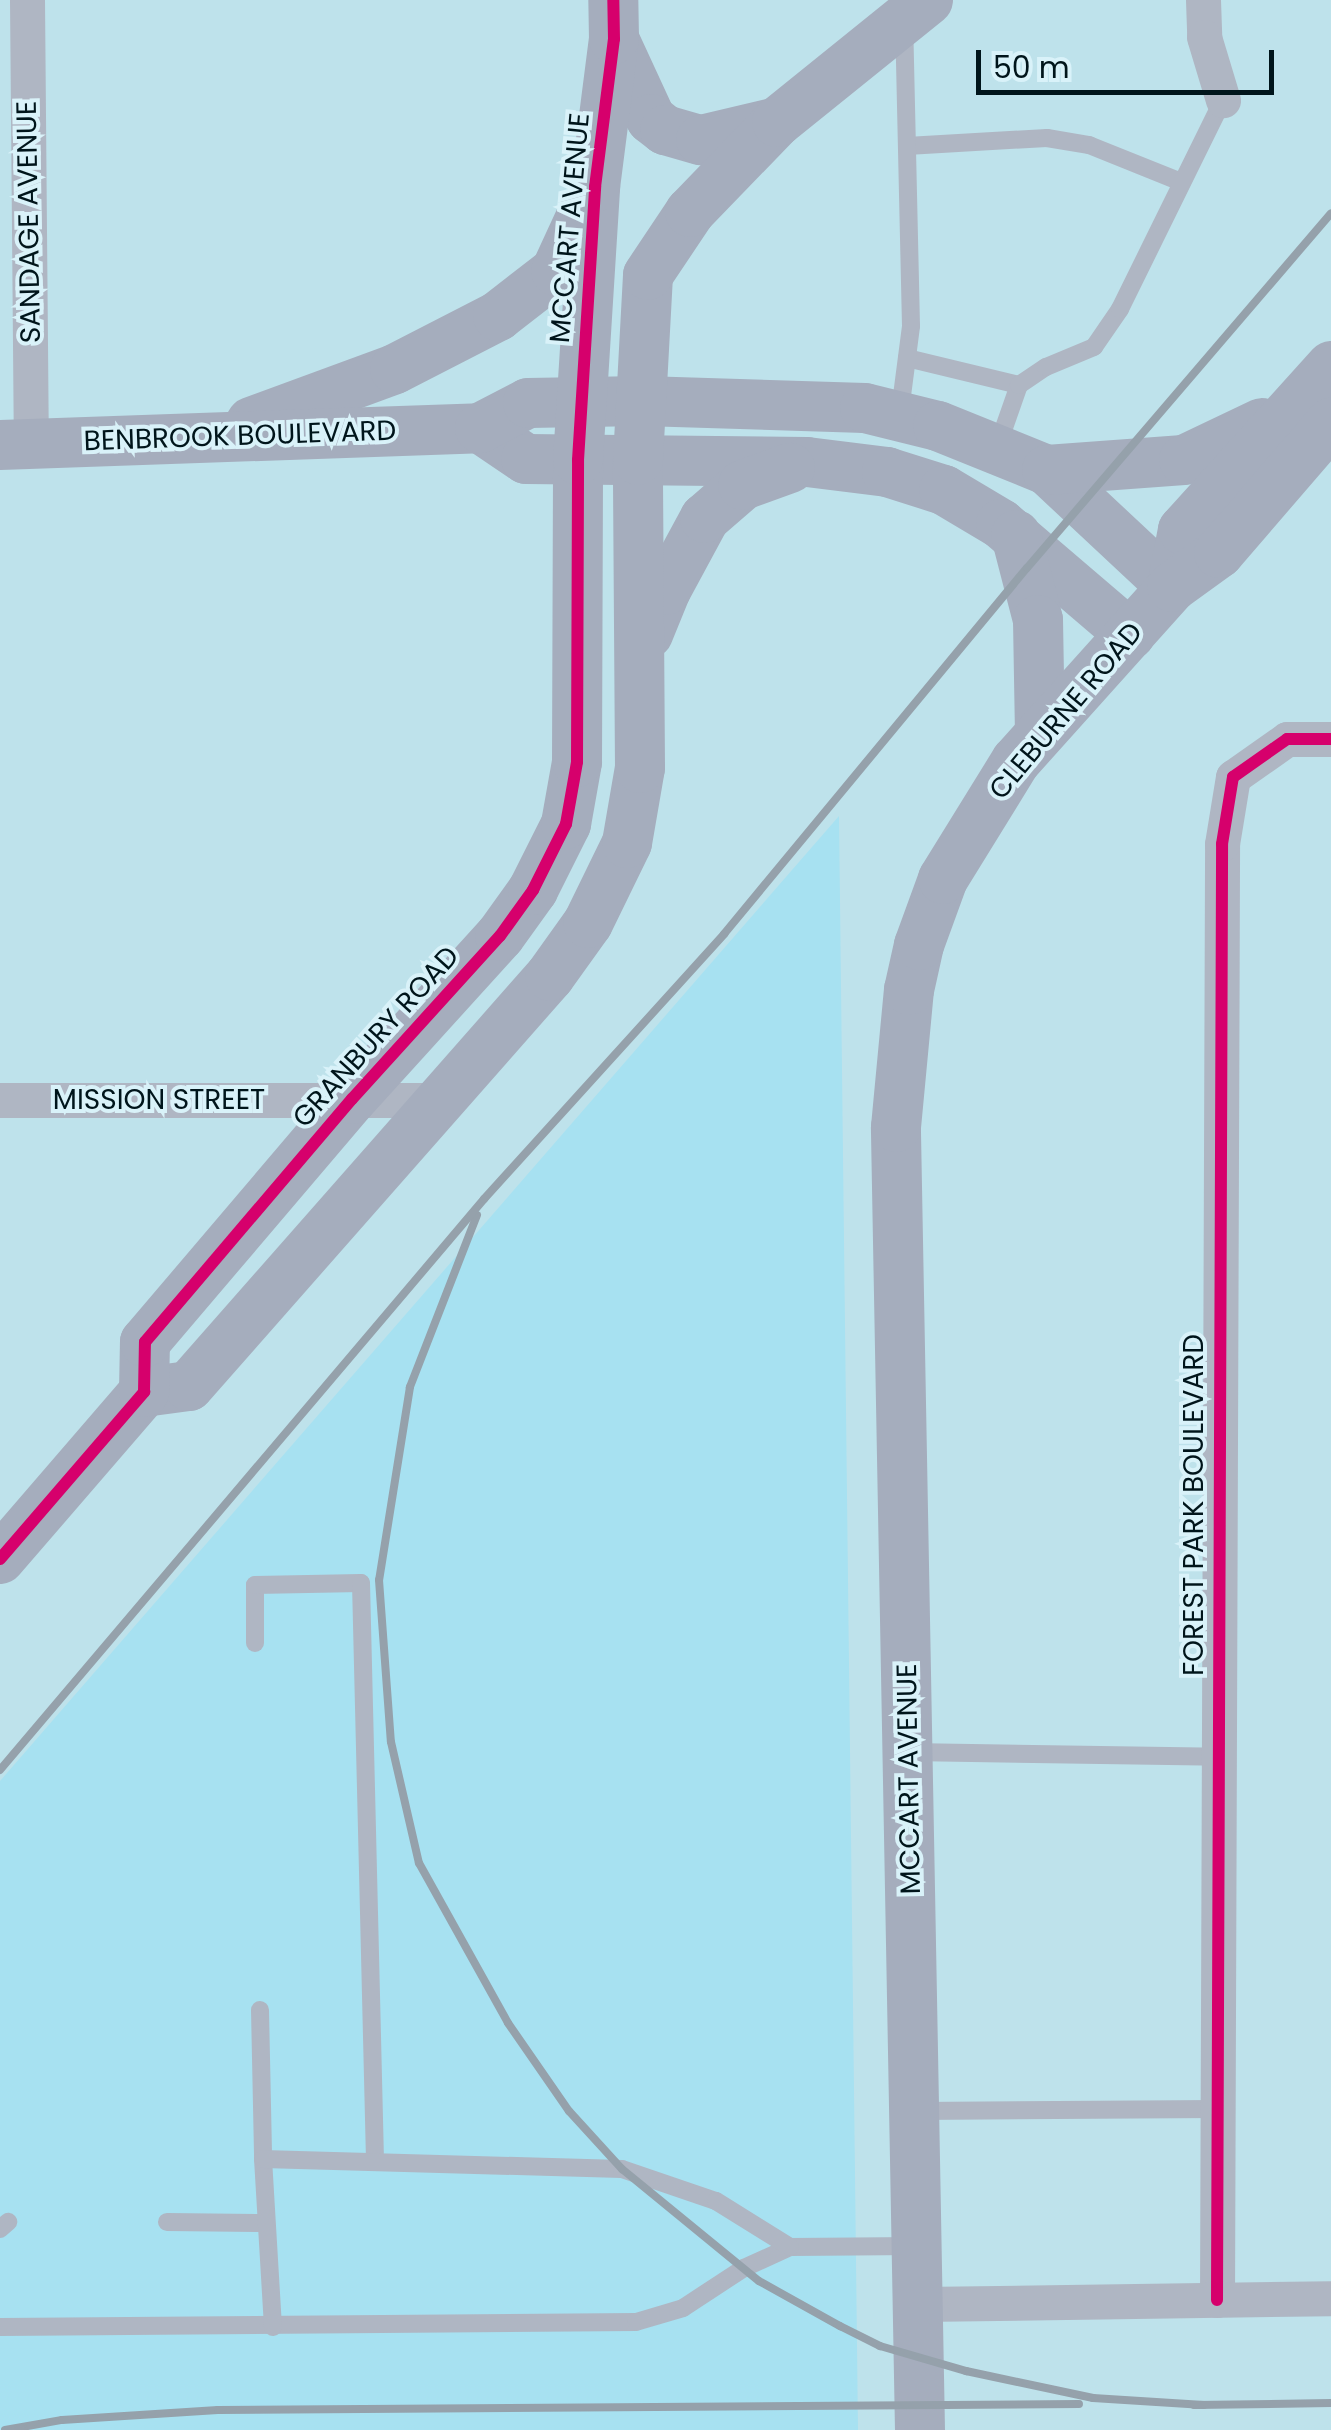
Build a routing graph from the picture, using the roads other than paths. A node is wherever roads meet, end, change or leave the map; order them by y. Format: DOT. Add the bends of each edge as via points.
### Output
graph roads {
  1 [pos="26,0"];
  2 [pos="1203,0"];
  3 [pos="912,7"];
  4 [pos="614,20"];
  5 [pos="1222,100"];
  6 [pos="776,122"];
  7 [pos="906,146"];
  8 [pos="1181,182"];
  9 [pos="594,187"];
  10 [pos="907,358"];
  11 [pos="1331,366"];
  12 [pos="644,382"];
  13 [pos="1018,385"];
  14 [pos="583,402"];
  15 [pos="899,416"];
  16 [pos="1312,416"];
  17 [pos="480,428"];
  18 [pos="220,434"];
  19 [pos="16,444"];
  20 [pos="996,450"];
  21 [pos="578,460"];
  22 [pos="638,460"];
  23 [pos="807,462"];
  24 [pos="1048,470"];
  25 [pos="1016,536"];
  26 [pos="1172,587"];
  27 [pos="1130,634"];
  28 [pos="641,653"];
  29 [pos="1040,733"];
  30 [pos="1331,738"];
  31 [pos="352,1098"];
  32 [pos="0,1100"];
  33 [pos="437,1100"];
  34 [pos="896,1128"];
  35 [pos="144,1392"];
  36 [pos="0,1559"];
  37 [pos="255,1643"];
  38 [pos="909,1752"];
  39 [pos="1218,1758"];
  40 [pos="260,2010"];
  41 [pos="1218,2109"];
  42 [pos="916,2112"];
  43 [pos="263,2158"];
  44 [pos="375,2158"];
  45 [pos="167,2222"];
  46 [pos="266,2223"];
  47 [pos="919,2246"];
  48 [pos="790,2247"];
  49 [pos="1331,2298"];
  50 [pos="1217,2300"];
  51 [pos="920,2304"];
  52 [pos="0,2327"];
  53 [pos="273,2327"];
  54 [pos="920,2430"];
  1 -- 19 [label="street, SANDAGE AVENUE"];
  2 -- 5 [label="street" via="1204,36"];
  3 -- 6 [label="street"];
  3 -- 7 [label="lane"];
  4 -- 6 [label="street" via="651,119 665,130 701,140"];
  4 -- 9 [label="street, MCCART AVENUE"];
  5 -- 8 [label="lane"];
  6 -- 12 [label="street" via="690,212 648,275"];
  7 -- 8 [label="lane" via="1047,138 1089,145"];
  7 -- 10 [label="lane" via="912,326"];
  8 -- 13 [label="lane" via="1120,309 1094,347"];
  9 -- 14 [label="street, MCCART AVENUE"];
  9 -- 18 [label="street" via="556,271 498,316 395,368"];
  10 -- 13 [label="lane"];
  10 -- 15 [label="lane"];
  11 -- 16 [label="street, CLEBURNE ROAD"];
  12 -- 14 [label="street, BENBROOK BOULEVARD"];
  12 -- 15 [label="street, BENBROOK BOULEVARD"];
  12 -- 22 [label="street"];
  13 -- 20 [label="lane"];
  14 -- 17 [label="street, BENBROOK BOULEVARD" via="528,403"];
  14 -- 21 [label="street, MCCART AVENUE"];
  15 -- 20 [label="street, BENBROOK BOULEVARD"];
  16 -- 24 [label="street" via="1184,460"];
  16 -- 26 [label="street, CLEBURNE ROAD" via="1219,553"];
  17 -- 18 [label="street, BENBROOK BOULEVARD"];
  17 -- 21 [label="street" via="526,459"];
  18 -- 19 [label="street, BENBROOK BOULEVARD"];
  20 -- 24 [label="street, BENBROOK BOULEVARD"];
  21 -- 22 [label="street"];
  21 -- 31 [label="street, GRANBURY ROAD" via="577,762 566,824 533,890 500,936"];
  22 -- 23 [label="street"];
  22 -- 28 [label="street"];
  23 -- 25 [label="street" via="887,472 944,490"];
  23 -- 28 [label="street" via="743,485 705,518"];
  24 -- 26 [label="street, BENBROOK BOULEVARD"];
  25 -- 27 [label="street"];
  25 -- 29 [label="street" via="1038,620"];
  26 -- 27 [label="street, CLEBURNE ROAD"];
  27 -- 29 [label="street, CLEBURNE ROAD"];
  28 -- 33 [label="street" via="640,768 627,844 588,923 550,976"];
  29 -- 34 [label="street, CLEBURNE ROAD" via="976,821 925,929 908,990"];
  30 -- 39 [label="street, FOREST PARK BOULEVARD" via="1287,739 1233,777 1222,844"];
  31 -- 32 [label="street, MISSION STREET"];
  31 -- 33 [label="street, MISSION STREET"];
  31 -- 35 [label="street, GRANBURY ROAD" via="145,1342"];
  33 -- 35 [label="street" via="189,1386"];
  34 -- 38 [label="street, MCCART AVENUE"];
  35 -- 36 [label="street"];
  37 -- 44 [label="lane" via="255,1584 361,1583"];
  38 -- 39 [label="lane"];
  38 -- 42 [label="street, MCCART AVENUE"];
  39 -- 41 [label="street, FOREST PARK BOULEVARD"];
  40 -- 43 [label="lane"];
  41 -- 42 [label="lane"];
  41 -- 50 [label="street, FOREST PARK BOULEVARD"];
  42 -- 47 [label="street, MCCART AVENUE"];
  43 -- 44 [label="lane"];
  43 -- 46 [label="lane"];
  44 -- 48 [label="lane" via="622,2170 716,2201"];
  45 -- 46 [label="lane"];
  46 -- 53 [label="lane"];
  47 -- 48 [label="lane"];
  47 -- 51 [label="street, MCCART AVENUE"];
  48 -- 53 [label="lane" via="683,2308 636,2322"];
  49 -- 50 [label="street"];
  50 -- 51 [label="street"];
  51 -- 54 [label="street, MCCART AVENUE"];
  52 -- 53 [label="lane"];
}
